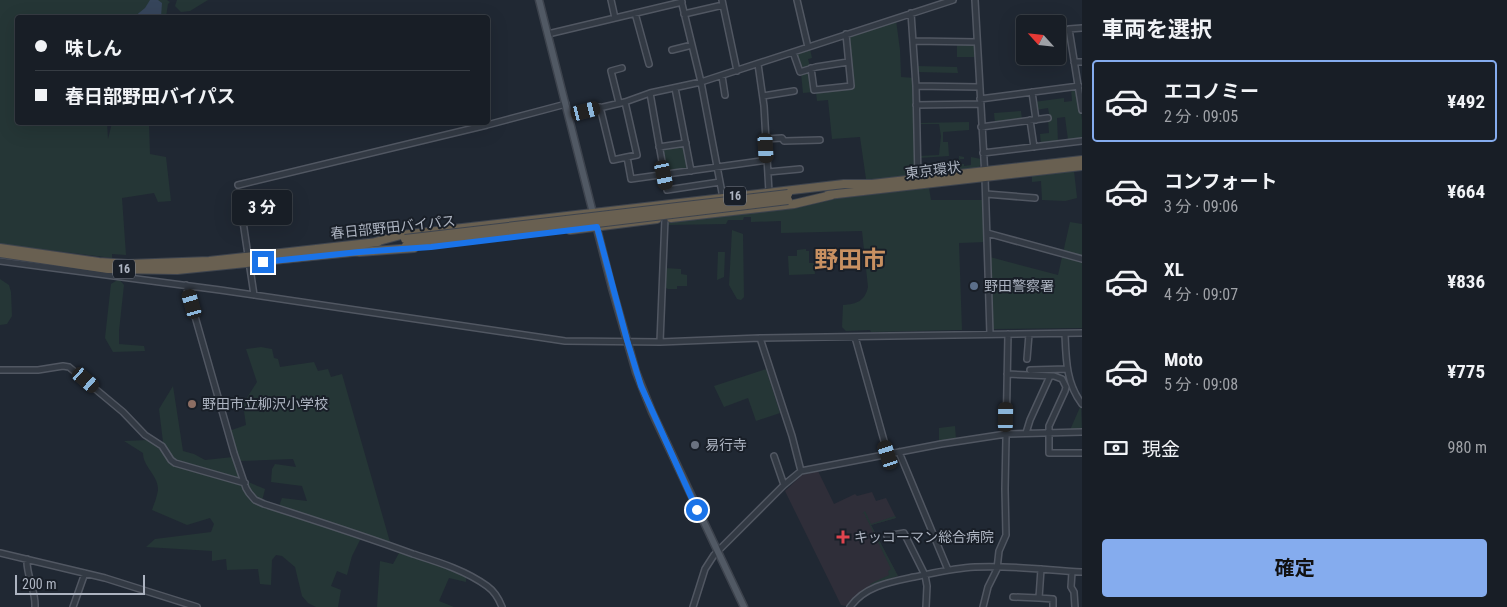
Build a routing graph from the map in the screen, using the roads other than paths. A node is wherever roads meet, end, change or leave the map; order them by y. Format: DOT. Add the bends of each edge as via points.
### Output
graph roads {
  1 [pos="539,0"];
  2 [pos="611,0"];
  3 [pos="797,0"];
  4 [pos="952,0"];
  5 [pos="975,0"];
  6 [pos="682,1"];
  7 [pos="722,3"];
  8 [pos="636,13"];
  9 [pos="911,13"];
  10 [pos="684,14"];
  11 [pos="615,18"];
  12 [pos="1082,28"];
  13 [pos="548,34"];
  14 [pos="846,34"];
  15 [pos="914,41"];
  16 [pos="977,42"];
  17 [pos="692,45"];
  18 [pos="808,46"];
  19 [pos="672,50"];
  20 [pos="793,52"];
  21 [pos="848,62"];
  22 [pos="1074,62"];
  23 [pos="1082,62"];
  24 [pos="649,64"];
  25 [pos="758,64"];
  26 [pos="622,68"];
  27 [pos="811,68"];
  28 [pos="738,71"];
  29 [pos="722,76"];
  30 [pos="701,82"];
  31 [pos="1079,84"];
  32 [pos="916,86"];
  33 [pos="979,87"];
  34 [pos="675,88"];
  35 [pos="794,91"];
  36 [pos="1032,92"];
  37 [pos="650,94"];
  38 [pos="725,95"];
  39 [pos="763,96"];
  40 [pos="1081,100"];
  41 [pos="980,101"];
  42 [pos="622,102"];
  43 [pos="566,104"];
  44 [pos="916,105"];
  45 [pos="600,107"];
  46 [pos="1082,110"];
  47 [pos="569,115"];
  48 [pos="1048,118"];
  49 [pos="1033,120"];
  50 [pos="490,124"];
  51 [pos="487,125"];
  52 [pos="981,126"];
  53 [pos="766,139"];
  54 [pos="820,140"];
  55 [pos="1082,140"];
  56 [pos="686,142"];
  57 [pos="659,147"];
  58 [pos="1034,147"];
  59 [pos="983,153"];
  60 [pos="627,157"];
  61 [pos="767,160"];
  62 [pos="1082,160"];
  63 [pos="1082,166"];
  64 [pos="717,168"];
  65 [pos="800,169"];
  66 [pos="691,171"];
  67 [pos="768,172"];
  68 [pos="985,174"];
  69 [pos="664,175"];
  70 [pos="918,179"];
  71 [pos="720,182"];
  72 [pos="877,184"];
  73 [pos="238,185"];
  74 [pos="769,192"];
  75 [pos="986,194"];
  76 [pos="832,195"];
  77 [pos="788,197"];
  78 [pos="723,198"];
  79 [pos="1035,198"];
  80 [pos="593,212"];
  81 [pos="242,215"];
  82 [pos="665,218"];
  83 [pos="597,227"];
  84 [pos="987,233"];
  85 [pos="374,242"];
  86 [pos="406,242"];
  87 [pos="0,248"];
  88 [pos="359,252"];
  89 [pos="0,253"];
  90 [pos="1082,259"];
  91 [pos="248,260"];
  92 [pos="0,261"];
  93 [pos="186,285"];
  94 [pos="254,295"];
  95 [pos="990,334"];
  96 [pos="1008,334"];
  97 [pos="1029,334"];
  98 [pos="1065,334"];
  99 [pos="1082,334"];
  100 [pos="855,337"];
  101 [pos="760,338"];
  102 [pos="627,340"];
  103 [pos="660,342"];
  104 [pos="1027,359"];
  105 [pos="1067,369"];
  106 [pos="0,370"];
  107 [pos="1030,370"];
  108 [pos="1007,374"];
  109 [pos="1050,376"];
  110 [pos="1081,402"];
  111 [pos="1082,432"];
  112 [pos="1026,433"];
  113 [pos="1048,433"];
  114 [pos="1006,434"];
  115 [pos="899,452"];
  116 [pos="1082,453"];
  117 [pos="888,455"];
  118 [pos="774,456"];
  119 [pos="801,471"];
  120 [pos="245,483"];
  121 [pos="784,485"];
  122 [pos="887,536"];
  123 [pos="717,551"];
  124 [pos="0,553"];
  125 [pos="27,559"];
  126 [pos="997,567"];
  127 [pos="1041,569"];
  128 [pos="948,570"];
  129 [pos="85,572"];
  130 [pos="1072,572"];
  131 [pos="1082,572"];
  132 [pos="925,575"];
  133 [pos="1013,597"];
  134 [pos="1039,598"];
  135 [pos="35,607"];
  136 [pos="73,607"];
  137 [pos="197,607"];
  138 [pos="502,607"];
  139 [pos="693,607"];
  140 [pos="744,607"];
  141 [pos="850,607"];
  142 [pos="926,607"];
  143 [pos="982,607"];
  144 [pos="1053,607"];
  145 [pos="1075,607"];
  1 -- 13 [label="main road"];
  2 -- 11 [label="street"];
  3 -- 18 [label="street"];
  4 -- 9 [label="street"];
  5 -- 16 [label="street"];
  6 -- 8 [label="street"];
  6 -- 10 [label="street"];
  7 -- 10 [label="street"];
  7 -- 28 [label="street"];
  8 -- 11 [label="street"];
  8 -- 24 [label="street"];
  9 -- 14 [label="street"];
  9 -- 15 [label="street"];
  10 -- 17 [label="street"];
  11 -- 13 [label="street"];
  12 -- 22 [label="street" via="1069,29"];
  13 -- 43 [label="main road"];
  14 -- 18 [label="street"];
  14 -- 21 [label="street"];
  15 -- 16 [label="street"];
  15 -- 32 [label="street"];
  16 -- 33 [label="street"];
  17 -- 19 [label="street"];
  17 -- 30 [label="street"];
  18 -- 20 [label="street"];
  20 -- 25 [label="street"];
  20 -- 27 [label="street" via="800,72"];
  21 -- 27 [label="street"];
  21 -- 27 [label="street" via="851,86 814,90"];
  22 -- 23 [label="street"];
  22 -- 31 [label="street"];
  25 -- 28 [label="street"];
  25 -- 39 [label="street"];
  26 -- 42 [label="street" via="611,71"];
  28 -- 29 [label="street"];
  29 -- 30 [label="street"];
  29 -- 38 [label="street"];
  30 -- 34 [label="street"];
  30 -- 64 [label="street"];
  31 -- 36 [label="street"];
  31 -- 40 [label="street"];
  32 -- 33 [label="street"];
  32 -- 44 [label="street"];
  33 -- 41 [label="street"];
  34 -- 37 [label="street"];
  34 -- 56 [label="street"];
  35 -- 39 [label="street"];
  36 -- 41 [label="street"];
  36 -- 49 [label="street"];
  37 -- 42 [label="street"];
  37 -- 57 [label="street"];
  39 -- 53 [label="street"];
  40 -- 46 [label="street"];
  41 -- 44 [label="street"];
  41 -- 52 [label="street"];
  42 -- 45 [label="street"];
  42 -- 60 [label="street" via="636,155"];
  43 -- 47 [label="main road"];
  43 -- 50 [label="street"];
  44 -- 70 [label="street"];
  45 -- 47 [label="street"];
  45 -- 60 [label="street" via="613,160"];
  47 -- 80 [label="main road"];
  48 -- 49 [label="street"];
  49 -- 52 [label="street"];
  49 -- 58 [label="street"];
  51 -- 73 [label="street"];
  52 -- 59 [label="street"];
  53 -- 54 [label="street"];
  53 -- 61 [label="street"];
  55 -- 58 [label="street"];
  56 -- 57 [label="street"];
  56 -- 66 [label="street"];
  57 -- 69 [label="street"];
  58 -- 59 [label="street"];
  59 -- 68 [label="street"];
  60 -- 69 [label="street" via="631,179"];
  61 -- 64 [label="street"];
  61 -- 67 [label="street"];
  62 -- 68 [label="highway, 東京環状 / 16"];
  63 -- 68 [label="highway, 東京環状 / 16"];
  64 -- 66 [label="street"];
  64 -- 71 [label="street"];
  65 -- 67 [label="street"];
  66 -- 69 [label="street"];
  67 -- 74 [label="street"];
  68 -- 70 [label="highway, 東京環状 / 16"];
  68 -- 75 [label="street"];
  68 -- 76 [label="highway, 東京環状 / 16"];
  69 -- 71 [label="street" via="667,190"];
  70 -- 72 [label="highway, 東京環状 / 16"];
  71 -- 78 [label="street"];
  72 -- 74 [label="highway, 16"];
  72 -- 77 [label="highway, 東京環状 / 16"];
  74 -- 78 [label="highway, 16"];
  75 -- 79 [label="street"];
  75 -- 84 [label="street"];
  76 -- 77 [label="highway, 東京環状 / 16"];
  76 -- 82 [label="highway, 16" via="794,204"];
  77 -- 86 [label="highway, 春日部野田バイパス / 16, bridge"];
  78 -- 80 [label="highway, 16"];
  80 -- 83 [label="main road"];
  80 -- 85 [label="highway, 16" via="401,235"];
  81 -- 91 [label="street"];
  82 -- 83 [label="highway, 16"];
  82 -- 103 [label="street"];
  83 -- 88 [label="highway, 16" via="431,247"];
  83 -- 102 [label="main road"];
  84 -- 90 [label="street"];
  84 -- 95 [label="street"];
  85 -- 86 [label="highway, 春日部野田バイパス / 16"];
  85 -- 91 [label="highway, 春日部野田バイパス / 16"];
  86 -- 88 [label="highway, 春日部野田バイパス / 16"];
  87 -- 91 [label="highway, 春日部野田バイパス / 16" via="128,264"];
  88 -- 91 [label="highway, 春日部野田バイパス / 16"];
  89 -- 91 [label="highway, 春日部野田バイパス / 16" via="121,269 177,270"];
  91 -- 94 [label="street"];
  92 -- 93 [label="street"];
  93 -- 94 [label="street"];
  93 -- 120 [label="street"];
  94 -- 102 [label="street" via="549,340"];
  95 -- 96 [label="street"];
  95 -- 100 [label="street"];
  96 -- 97 [label="street"];
  96 -- 108 [label="street"];
  97 -- 98 [label="street"];
  97 -- 104 [label="street"];
  98 -- 99 [label="street"];
  98 -- 105 [label="street"];
  100 -- 101 [label="street"];
  100 -- 117 [label="street"];
  101 -- 103 [label="street"];
  101 -- 119 [label="street"];
  102 -- 103 [label="street"];
  102 -- 123 [label="main road" via="646,399"];
  105 -- 107 [label="street"];
  105 -- 110 [label="street"];
  106 -- 120 [label="street" via="69,367 162,446 175,463"];
  108 -- 109 [label="street"];
  108 -- 114 [label="street"];
  109 -- 112 [label="street"];
  109 -- 113 [label="street" via="1062,379 1066,386"];
  111 -- 113 [label="street"];
  112 -- 113 [label="street"];
  112 -- 114 [label="street"];
  113 -- 116 [label="street" via="1049,453"];
  114 -- 115 [label="street"];
  114 -- 126 [label="street" via="1006,535"];
  115 -- 117 [label="street"];
  115 -- 128 [label="street"];
  117 -- 119 [label="street"];
  118 -- 121 [label="street"];
  119 -- 121 [label="street"];
  120 -- 138 [label="street" via="248,493 264,504 367,535 470,576 496,594"];
  121 -- 123 [label="street"];
  122 -- 132 [label="street" via="904,534"];
  123 -- 139 [label="street" via="705,569"];
  123 -- 140 [label="main road"];
  124 -- 125 [label="street"];
  125 -- 129 [label="street"];
  125 -- 135 [label="street"];
  126 -- 127 [label="street"];
  126 -- 128 [label="street"];
  126 -- 143 [label="street"];
  127 -- 130 [label="street"];
  127 -- 134 [label="street"];
  128 -- 132 [label="street"];
  129 -- 136 [label="street"];
  129 -- 137 [label="street"];
  130 -- 131 [label="street"];
  130 -- 145 [label="street"];
  132 -- 141 [label="street" via="871,589"];
  132 -- 142 [label="street"];
  133 -- 134 [label="street"];
  134 -- 144 [label="street" via="1053,599"];
}
